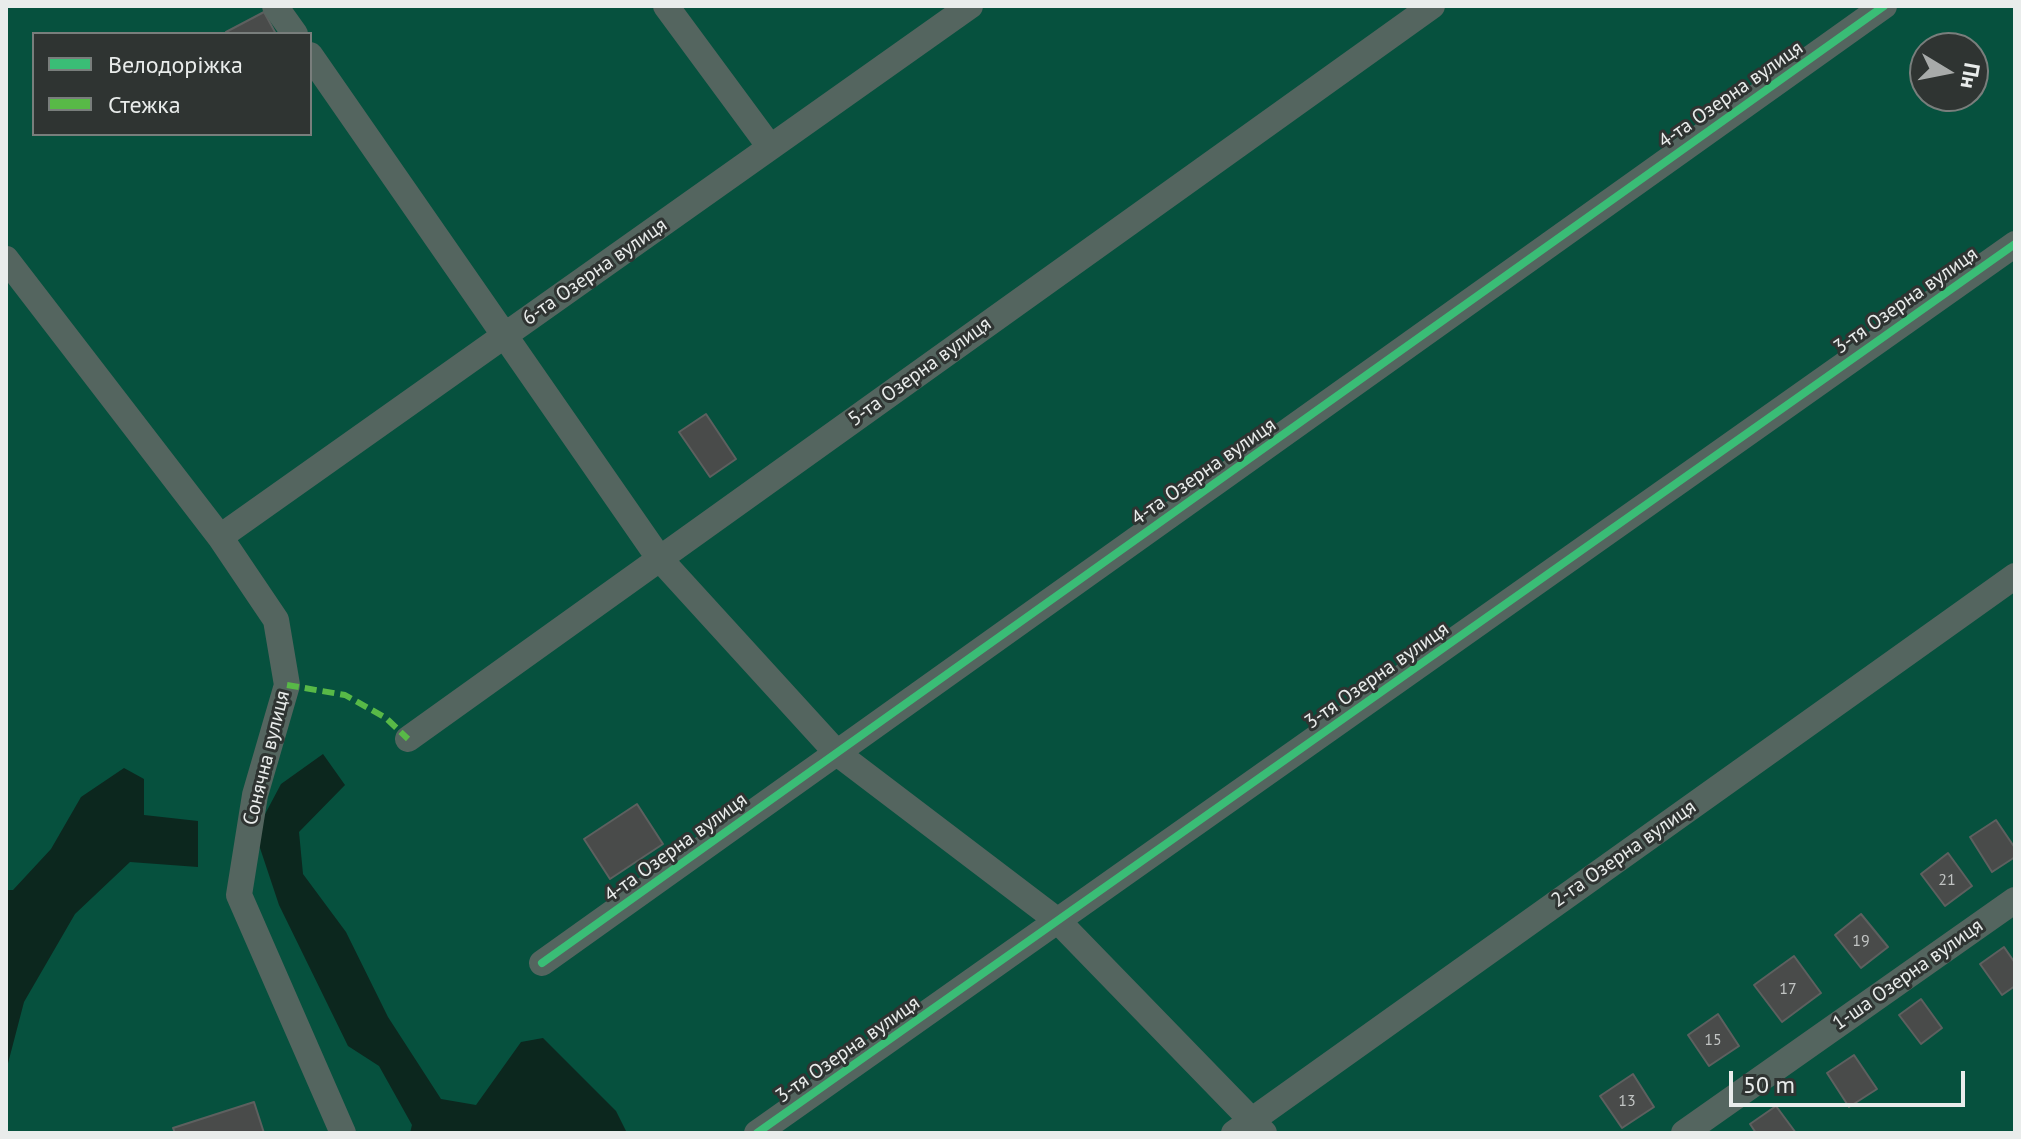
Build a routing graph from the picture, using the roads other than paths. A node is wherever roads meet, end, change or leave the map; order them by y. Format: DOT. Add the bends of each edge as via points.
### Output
graph roads {
  1 [pos="275,6"];
  2 [pos="666,6"];
  3 [pos="970,6"];
  4 [pos="1432,6"];
  5 [pos="1884,6"];
  6 [pos="294,32"];
  7 [pos="312,58"];
  8 [pos="770,147"];
  9 [pos="2015,244"];
  10 [pos="6,259"];
  11 [pos="506,335"];
  12 [pos="220,537"];
  13 [pos="659,558"];
  14 [pos="2015,576"];
  15 [pos="408,739"];
  16 [pos="837,753"];
  17 [pos="2015,900"];
  18 [pos="1058,921"];
  19 [pos="542,963"];
  20 [pos="1250,1129"];
  21 [pos="343,1133"];
  22 [pos="757,1133"];
  23 [pos="1684,1133"];
  1 -- 6 [label="street"];
  2 -- 8 [label="street"];
  3 -- 8 [label="street, 6-та Озерна вулиця"];
  4 -- 13 [label="street, 5-та Озерна вулиця"];
  5 -- 16 [label="street, 4-та Озерна вулиця"];
  7 -- 11 [label="street"];
  8 -- 11 [label="street, 6-та Озерна вулиця"];
  9 -- 18 [label="street, 3-тя Озерна вулиця"];
  10 -- 12 [label="street, Сонячна вулиця"];
  11 -- 12 [label="street, 6-та Озерна вулиця"];
  11 -- 13 [label="street"];
  12 -- 21 [label="street, Сонячна вулиця" via="276,620 287,685 255,795 239,895"];
  13 -- 15 [label="street, 5-та Озерна вулиця"];
  13 -- 16 [label="street"];
  14 -- 20 [label="street, 2-га Озерна вулиця"];
  16 -- 18 [label="street"];
  16 -- 19 [label="street, 4-та Озерна вулиця"];
  17 -- 23 [label="street, 1-ша Озерна вулиця"];
  18 -- 20 [label="street"];
  18 -- 22 [label="street, 3-тя Озерна вулиця"];
}
